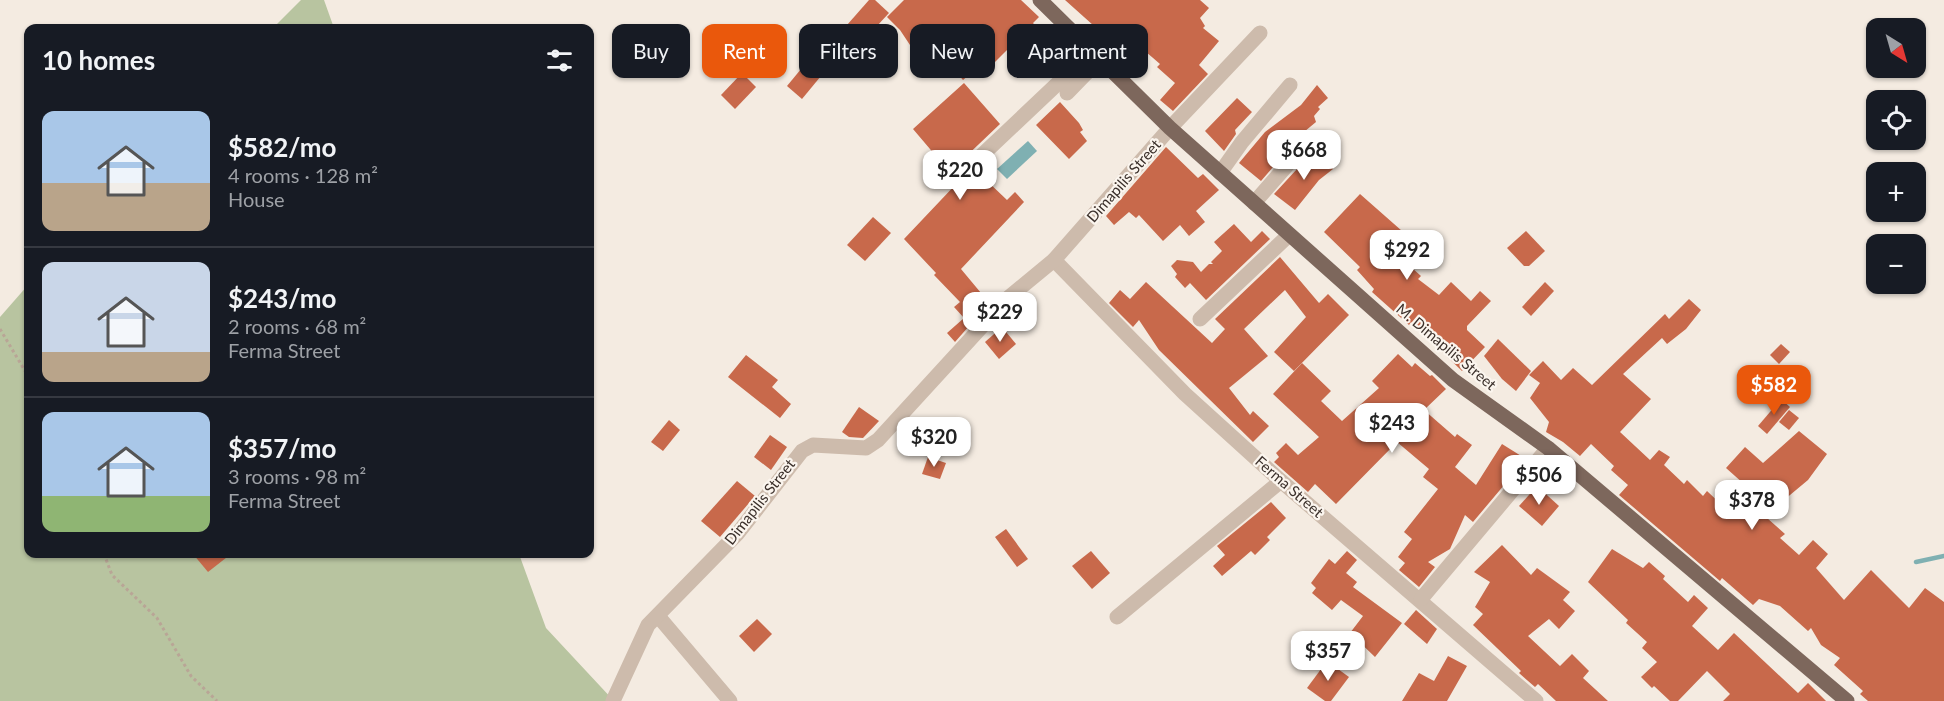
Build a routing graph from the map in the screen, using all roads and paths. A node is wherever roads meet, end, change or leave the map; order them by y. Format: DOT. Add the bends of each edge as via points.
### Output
graph roads {
  1 [pos="1040,0"];
  2 [pos="1064,24"];
  3 [pos="1260,33"];
  4 [pos="1070,78"];
  5 [pos="1078,78"];
  6 [pos="1119,78"];
  7 [pos="1290,84"];
  8 [pos="1067,93"];
  9 [pos="1170,128"];
  10 [pos="1289,163"];
  11 [pos="964,172"];
  12 [pos="1220,173"];
  13 [pos="1254,203"];
  14 [pos="1289,235"];
  15 [pos="1054,260"];
  16 [pos="1200,319"];
  17 [pos="0,328"];
  18 [pos="24,369"];
  19 [pos="1548,448"];
  20 [pos="1281,481"];
  21 [pos="106,558"];
  22 [pos="1421,599"];
  23 [pos="658,616"];
  24 [pos="1117,617"];
  25 [pos="217,701"];
  26 [pos="613,701"];
  27 [pos="730,701"];
  28 [pos="1536,701"];
  29 [pos="1847,701"];
  1 -- 2 [label="main road, M. Dimapilis Street"];
  3 -- 9 [label="street, Dimapilis Street"];
  4 -- 11 [label="street"];
  5 -- 8 [label="street"];
  6 -- 9 [label="main road, M. Dimapilis Street"];
  7 -- 12 [label="street"];
  9 -- 12 [label="main road, M. Dimapilis Street"];
  9 -- 15 [label="street, Dimapilis Street"];
  10 -- 13 [label="street"];
  12 -- 13 [label="main road, M. Dimapilis Street"];
  13 -- 14 [label="main road, M. Dimapilis Street"];
  14 -- 16 [label="street"];
  14 -- 19 [label="main road, M. Dimapilis Street" via="1454,380"];
  15 -- 20 [label="street, Ferma Street" via="1185,394"];
  15 -- 23 [label="street, Dimapilis Street" via="1008,298 878,440 866,448 813,445 802,451 738,533"];
  17 -- 18 [label="path"];
  19 -- 22 [label="street"];
  19 -- 29 [label="main road, M. Dimapilis Street"];
  20 -- 22 [label="street, Ferma Street"];
  20 -- 24 [label="street"];
  21 -- 25 [label="path" via="112,575 157,618 191,676"];
  22 -- 28 [label="street, Ferma Street"];
  23 -- 26 [label="street, Dimapilis Street" via="648,625"];
  23 -- 27 [label="street"];
}
